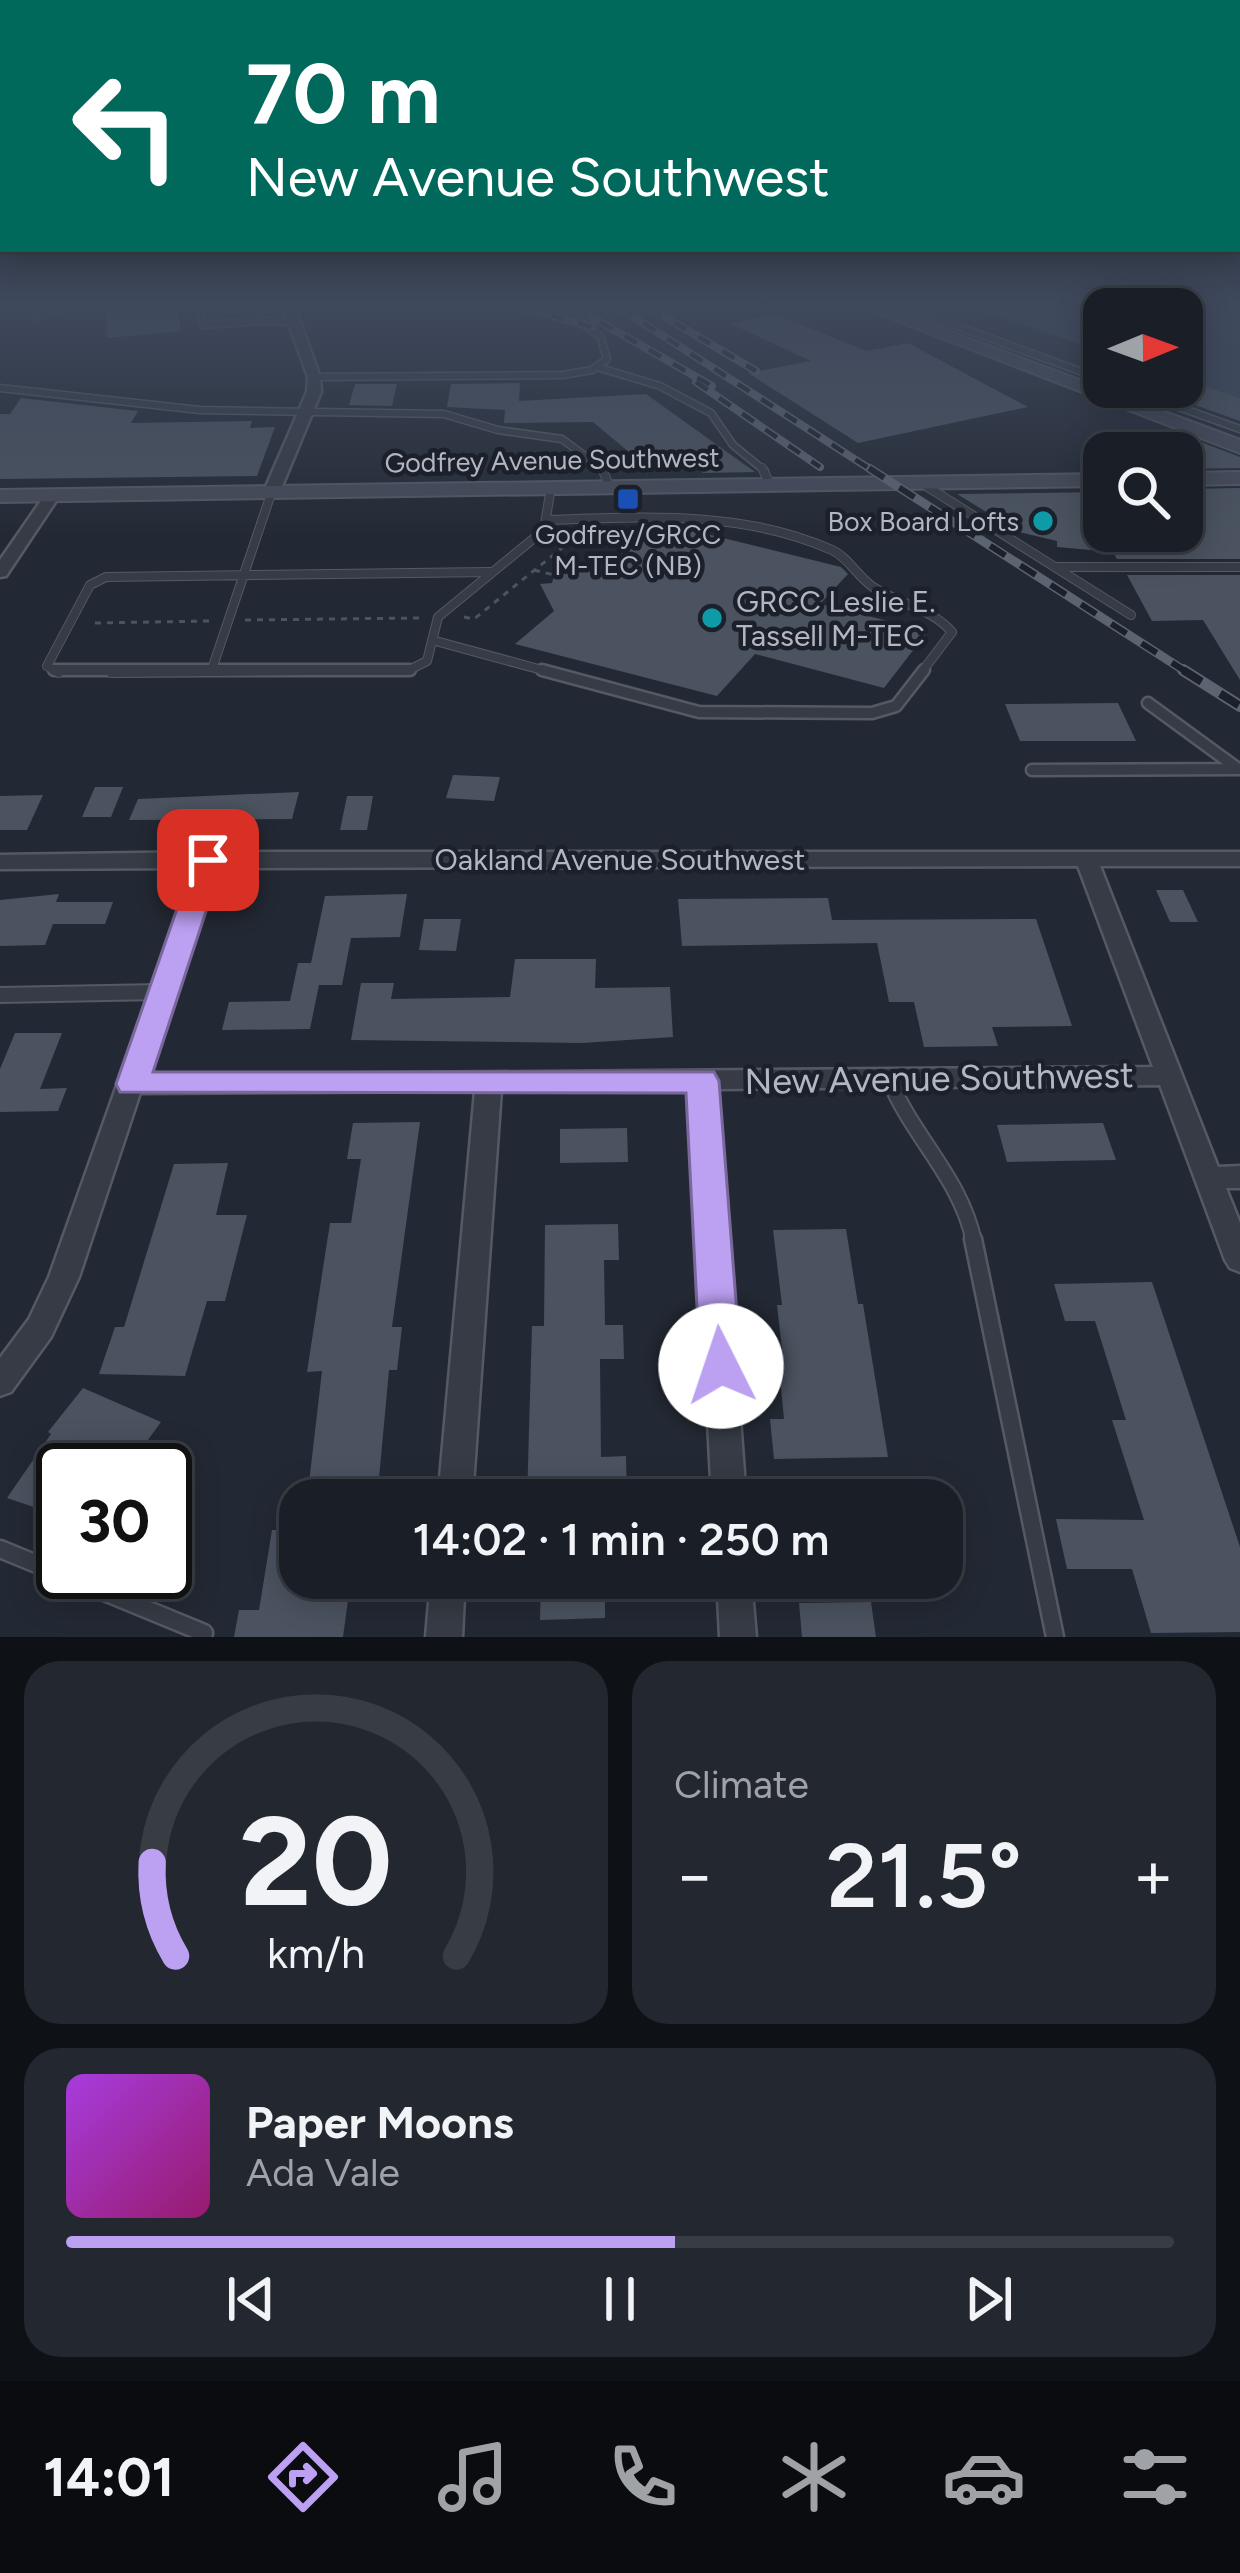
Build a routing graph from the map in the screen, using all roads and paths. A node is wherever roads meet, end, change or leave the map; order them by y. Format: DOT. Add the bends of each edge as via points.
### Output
graph roads {
  1 [pos="314,384"];
  2 [pos="655,384"];
  3 [pos="0,388"];
  4 [pos="1144,408"];
  5 [pos="1179,408"];
  6 [pos="1184,410"];
  7 [pos="306,411"];
  8 [pos="1162,417"];
  9 [pos="1240,429"];
  10 [pos="1240,447"];
  11 [pos="1240,478"];
  12 [pos="1203,479"];
  13 [pos="1083,480"];
  14 [pos="920,482"];
  15 [pos="770,484"];
  16 [pos="609,486"];
  17 [pos="550,487"];
  18 [pos="272,491"];
  19 [pos="52,495"];
  20 [pos="0,496"];
  21 [pos="549,520"];
  22 [pos="583,524"];
  23 [pos="505,562"];
  24 [pos="1055,567"];
  25 [pos="1240,567"];
  26 [pos="535,570"];
  27 [pos="0,572"];
  28 [pos="490,572"];
  29 [pos="243,575"];
  30 [pos="554,575"];
  31 [pos="1131,615"];
  32 [pos="451,616"];
  33 [pos="419,618"];
  34 [pos="252,620"];
  35 [pos="204,621"];
  36 [pos="95,623"];
  37 [pos="432,640"];
  38 [pos="211,672"];
  39 [pos="1148,703"];
  40 [pos="1032,770"];
  41 [pos="1239,770"];
  42 [pos="1086,859"];
  43 [pos="1240,859"];
  44 [pos="208,860"];
  45 [pos="0,862"];
  46 [pos="163,992"];
  47 [pos="0,995"];
  48 [pos="1170,1076"];
  49 [pos="889,1079"];
  50 [pos="489,1080"];
  51 [pos="703,1081"];
  52 [pos="132,1084"];
  53 [pos="1240,1177"];
  54 [pos="1208,1178"];
  55 [pos="1240,1260"];
  56 [pos="0,1382"];
  57 [pos="456,1479"];
  58 [pos="728,1479"];
  59 [pos="0,1549"];
  60 [pos="447,1599"];
  61 [pos="735,1599"];
  62 [pos="204,1633"];
  63 [pos="444,1637"];
  64 [pos="738,1637"];
  65 [pos="1055,1637"];
  1 -- 7 [label="street"];
  2 -- 15 [label="lane" via="711,413"];
  3 -- 7 [label="lane" via="200,410"];
  4 -- 8 [label="main road"];
  5 -- 6 [label="lane"];
  6 -- 8 [label="lane"];
  6 -- 9 [label="lane"];
  7 -- 16 [label="lane" via="444,414 553,436 605,470"];
  7 -- 18 [label="street"];
  8 -- 10 [label="main road"];
  11 -- 12 [label="main road"];
  13 -- 14 [label="main road, Godfrey Avenue Southwest"];
  14 -- 15 [label="main road, Godfrey Avenue Southwest"];
  14 -- 24 [label="lane"];
  15 -- 16 [label="main road, Godfrey Avenue Southwest"];
  16 -- 17 [label="main road, Godfrey Avenue Southwest"];
  17 -- 18 [label="main road, Godfrey Avenue Southwest"];
  17 -- 21 [label="lane"];
  18 -- 19 [label="main road, Godfrey Avenue Southwest"];
  18 -- 29 [label="lane"];
  19 -- 20 [label="main road, Godfrey Avenue Southwest"];
  19 -- 27 [label="street"];
  21 -- 23 [label="lane"];
  21 -- 37 [label="lane" via="684,515 747,526 835,551 873,587 938,616 952,632 896,706 872,712 699,712"];
  22 -- 26 [label="path"];
  23 -- 26 [label="path"];
  23 -- 28 [label="lane"];
  24 -- 25 [label="lane"];
  24 -- 31 [label="lane"];
  26 -- 30 [label="path"];
  26 -- 32 [label="path" via="474,620"];
  28 -- 29 [label="lane"];
  28 -- 37 [label="lane" via="438,616"];
  29 -- 38 [label="lane"];
  29 -- 38 [label="lane" via="106,577 90,585 47,667 60,674"];
  33 -- 34 [label="path"];
  35 -- 36 [label="path"];
  37 -- 38 [label="lane" via="427,661 409,670"];
  39 -- 41 [label="lane"];
  40 -- 41 [label="lane"];
  42 -- 43 [label="street, Oakland Avenue Southwest"];
  42 -- 44 [label="street, Oakland Avenue Southwest"];
  42 -- 48 [label="street"];
  44 -- 45 [label="street, Oakland Avenue Southwest"];
  44 -- 46 [label="street"];
  46 -- 47 [label="lane"];
  46 -- 52 [label="street"];
  48 -- 49 [label="street, New Avenue Southwest"];
  48 -- 54 [label="street"];
  49 -- 51 [label="street, New Avenue Southwest"];
  49 -- 65 [label="lane" via="899,1109 956,1179 968,1209"];
  50 -- 51 [label="street, New Avenue Southwest"];
  50 -- 52 [label="street, New Avenue Southwest"];
  50 -- 57 [label="street"];
  51 -- 58 [label="street"];
  52 -- 56 [label="street" via="64,1277 40,1328"];
  53 -- 54 [label="street"];
  54 -- 55 [label="street"];
  59 -- 62 [label="lane"];
  60 -- 63 [label="street"];
  61 -- 64 [label="street"];
}
